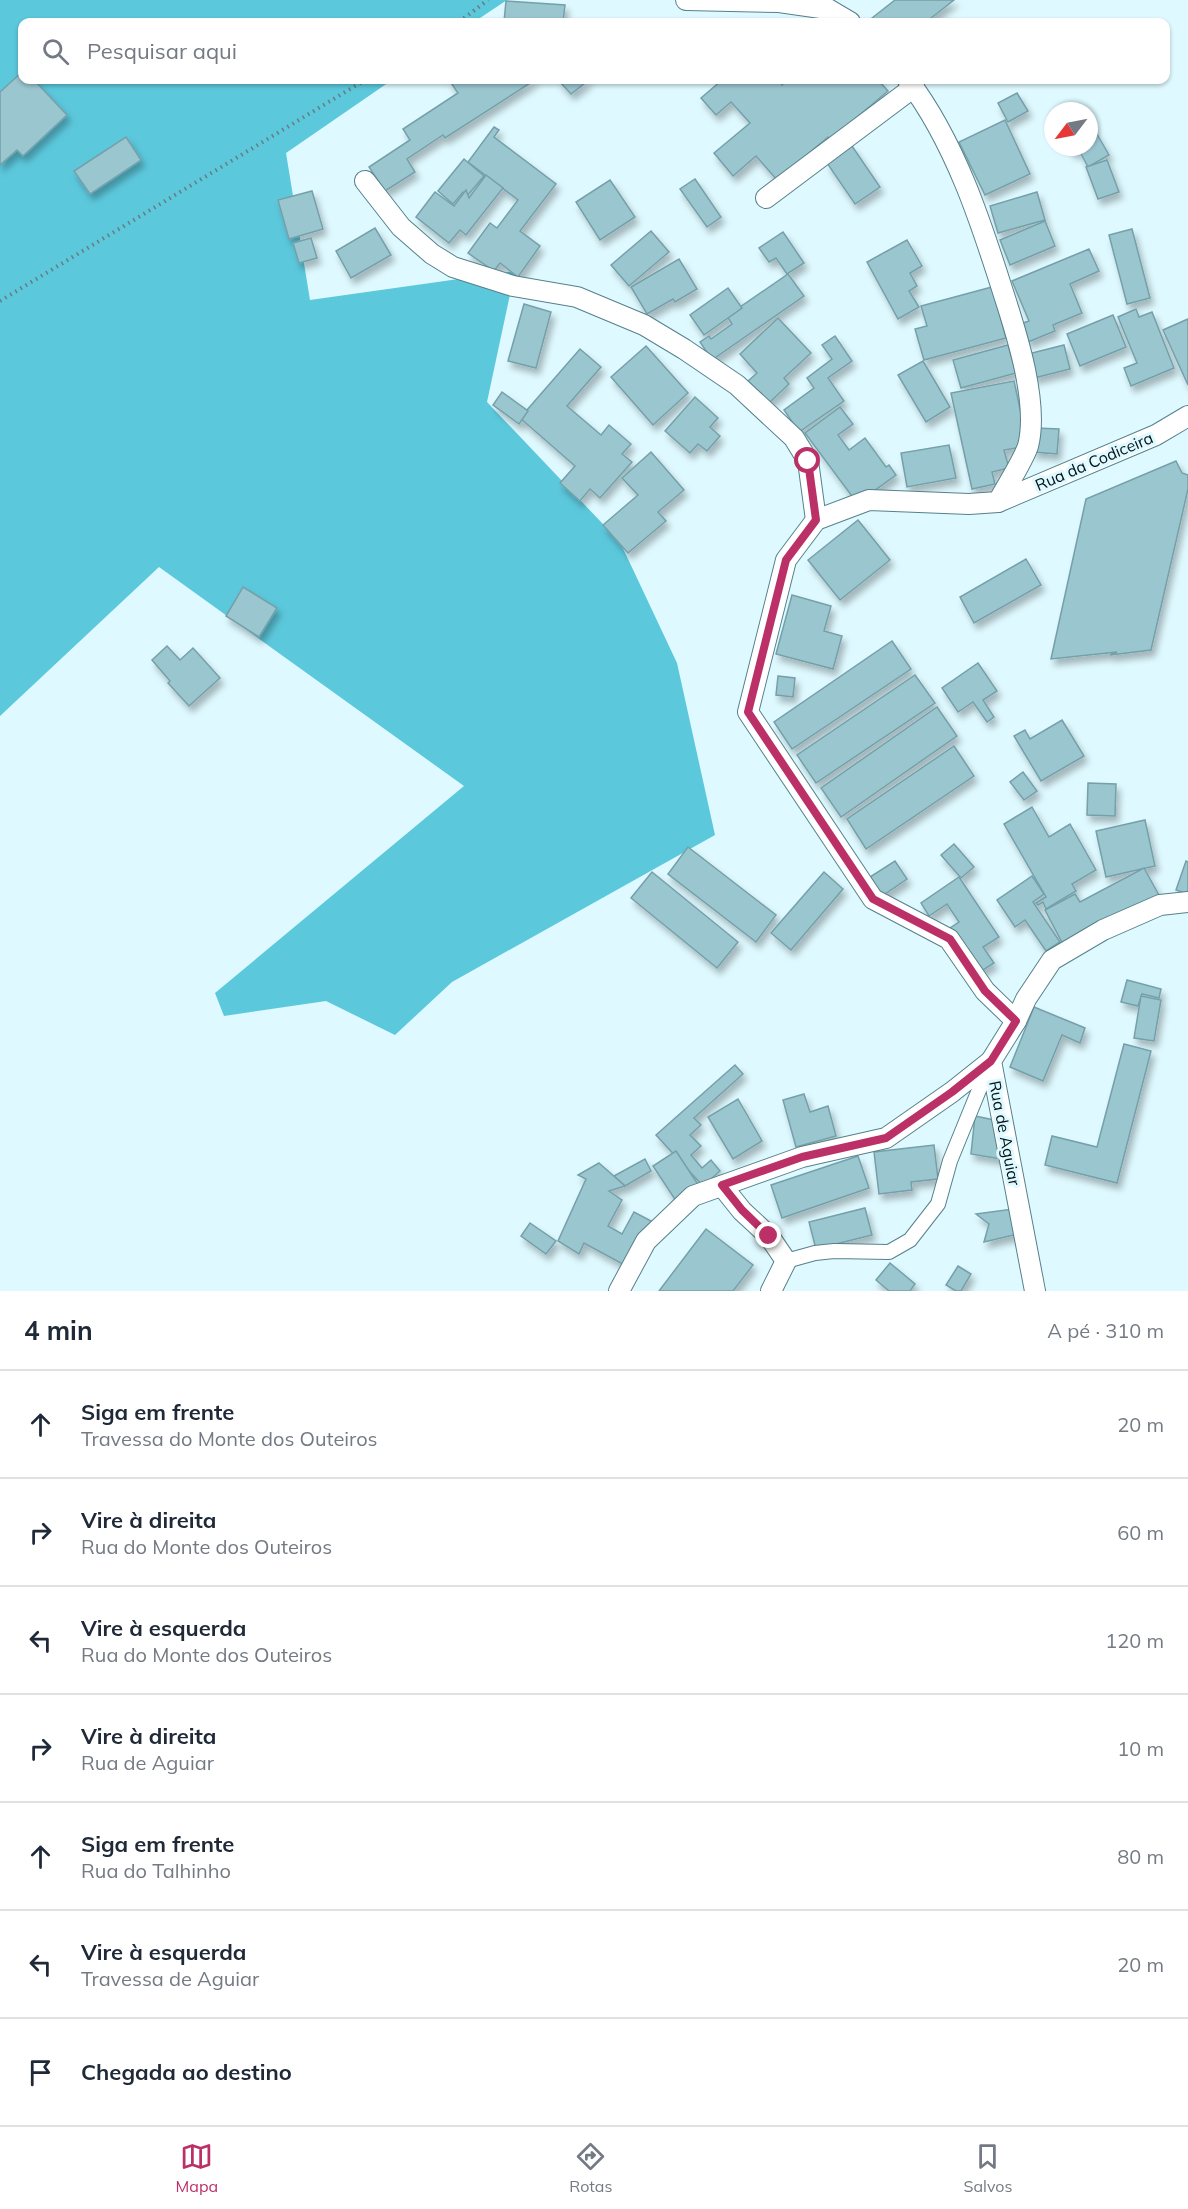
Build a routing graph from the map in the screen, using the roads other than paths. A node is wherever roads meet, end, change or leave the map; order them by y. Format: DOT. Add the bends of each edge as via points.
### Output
graph roads {
  1 [pos="686,0"];
  2 [pos="843,18"];
  3 [pos="910,84"];
  4 [pos="912,84"];
  5 [pos="365,181"];
  6 [pos="766,198"];
  7 [pos="1188,417"];
  8 [pos="998,502"];
  9 [pos="816,520"];
  10 [pos="1188,902"];
  11 [pos="1016,1021"];
  12 [pos="991,1061"];
  13 [pos="722,1185"];
  14 [pos="786,1261"];
  15 [pos="619,1291"];
  16 [pos="771,1291"];
  17 [pos="1035,1291"];
  1 -- 2 [label="street" via="779,2 828,9"];
  3 -- 6 [label="street"];
  4 -- 8 [label="street" via="958,168 983,229 1017,335 1031,418 1028,447"];
  5 -- 9 [label="street" via="401,227 453,267 513,286 577,297 644,325 737,385 794,438 808,461"];
  7 -- 8 [label="street, Rua da Codiceira" via="1156,435"];
  8 -- 9 [label="street, Rua da Codiceira" via="869,500"];
  9 -- 11 [label="street" via="786,560 748,712 873,899 950,939 985,991"];
  10 -- 11 [label="street, Rua de Aguiar" via="1160,905 1103,930 1052,960"];
  11 -- 12 [label="street, Rua de Aguiar"];
  12 -- 13 [label="street" via="886,1138 802,1157"];
  12 -- 14 [label="street" via="950,1161 938,1204 910,1240 889,1252 834,1251"];
  12 -- 17 [label="street, Rua de Aguiar"];
  13 -- 14 [label="street" via="769,1236"];
  13 -- 15 [label="street" via="693,1196 646,1241"];
  14 -- 16 [label="street"];
}
